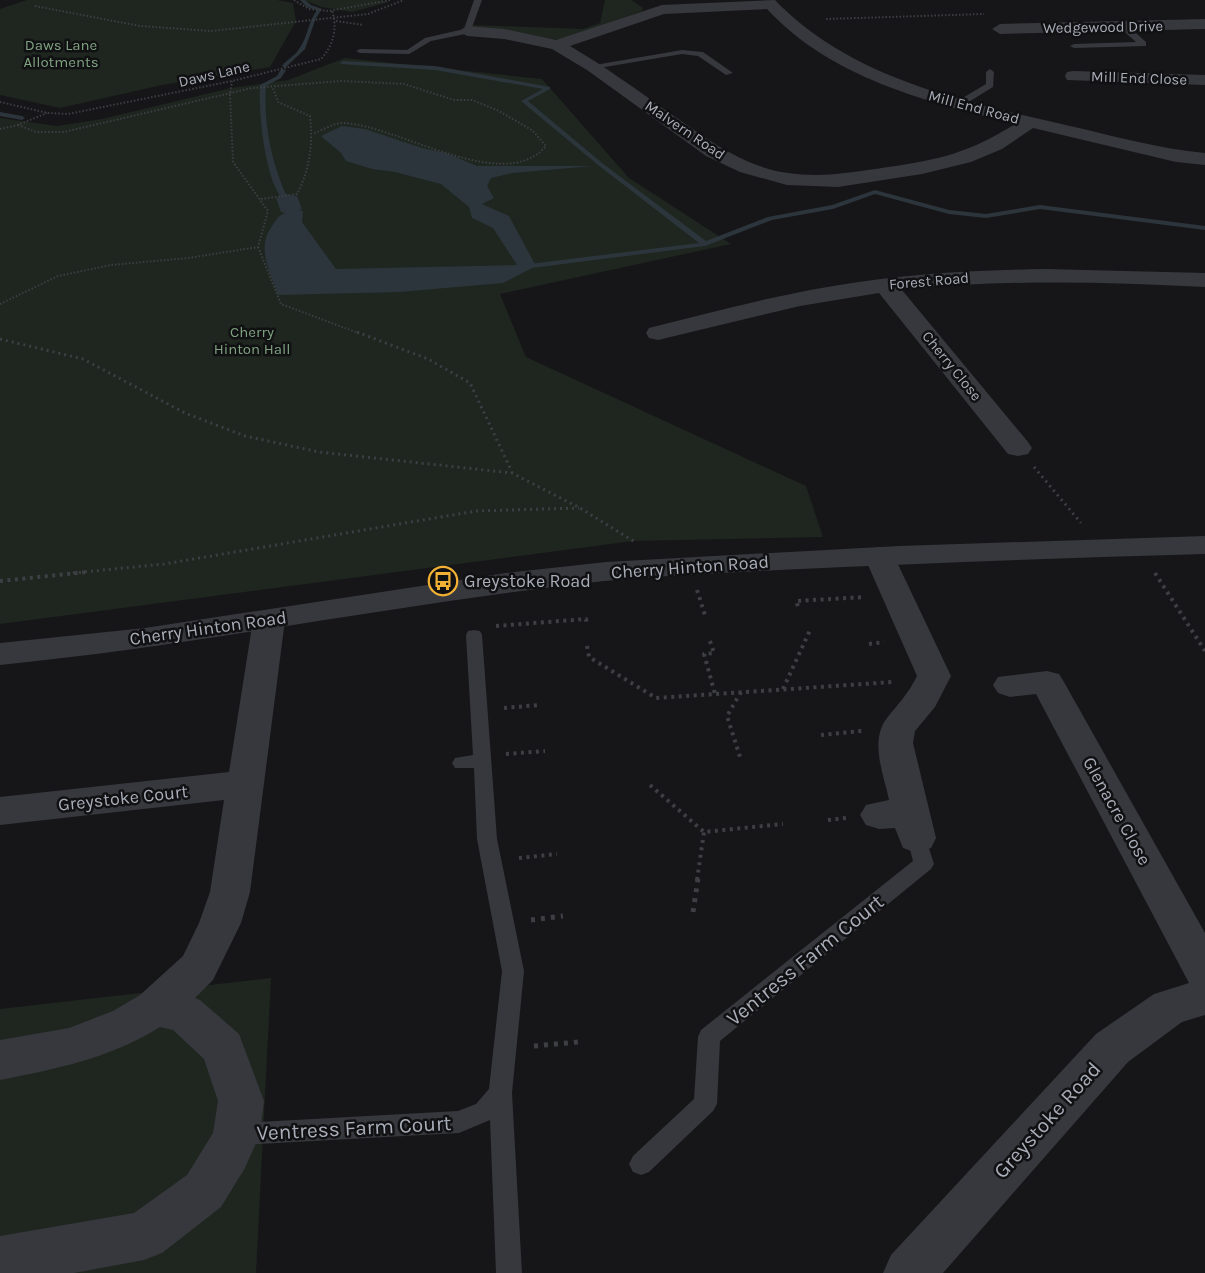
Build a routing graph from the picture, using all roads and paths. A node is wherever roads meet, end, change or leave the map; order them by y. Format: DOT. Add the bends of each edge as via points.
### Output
graph roads {
  1 [pos="294,0"];
  2 [pos="390,0"];
  3 [pos="404,0"];
  4 [pos="478,0"];
  5 [pos="768,2"];
  6 [pos="655,5"];
  7 [pos="35,6"];
  8 [pos="332,11"];
  9 [pos="336,20"];
  10 [pos="1205,24"];
  11 [pos="363,25"];
  12 [pos="1123,26"];
  13 [pos="1000,29"];
  14 [pos="467,31"];
  15 [pos="557,45"];
  16 [pos="1074,46"];
  17 [pos="360,51"];
  18 [pos="593,66"];
  19 [pos="990,72"];
  20 [pos="729,73"];
  21 [pos="1073,76"];
  22 [pos="1205,80"];
  23 [pos="232,81"];
  24 [pos="273,88"];
  25 [pos="230,95"];
  26 [pos="0,102"];
  27 [pos="959,104"];
  28 [pos="48,112"];
  29 [pos="1030,122"];
  30 [pos="18,126"];
  31 [pos="0,129"];
  32 [pos="313,134"];
  33 [pos="1205,159"];
  34 [pos="261,199"];
  35 [pos="258,247"];
  36 [pos="1205,280"];
  37 [pos="885,285"];
  38 [pos="0,304"];
  39 [pos="658,333"];
  40 [pos="0,339"];
  41 [pos="1018,448"];
  42 [pos="512,473"];
  43 [pos="579,508"];
  44 [pos="1205,545"];
  45 [pos="1139,547"];
  46 [pos="1098,548"];
  47 [pos="879,556"];
  48 [pos="666,567"];
  49 [pos="0,581"];
  50 [pos="897,595"];
  51 [pos="798,606"];
  52 [pos="269,620"];
  53 [pos="587,624"];
  54 [pos="811,628"];
  55 [pos="480,631"];
  56 [pos="710,641"];
  57 [pos="587,646"];
  58 [pos="1205,651"];
  59 [pos="0,654"];
  60 [pos="933,679"];
  61 [pos="1010,685"];
  62 [pos="783,689"];
  63 [pos="742,692"];
  64 [pos="715,694"];
  65 [pos="539,705"];
  66 [pos="480,710"];
  67 [pos="544,751"];
  68 [pos="483,758"];
  69 [pos="741,760"];
  70 [pos="461,764"];
  71 [pos="246,784"];
  72 [pos="650,785"];
  73 [pos="0,811"];
  74 [pos="903,822"];
  75 [pos="783,824"];
  76 [pos="704,832"];
  77 [pos="556,854"];
  78 [pos="491,861"];
  79 [pos="693,912"];
  80 [pos="1205,972"];
  81 [pos="1205,997"];
  82 [pos="155,1008"];
  83 [pos="578,1042"];
  84 [pos="507,1048"];
  85 [pos="0,1060"];
  86 [pos="500,1092"];
  87 [pos="236,1134"];
  88 [pos="641,1164"];
  89 [pos="0,1261"];
  90 [pos="509,1273"];
  91 [pos="909,1273"];
  1 -- 8 [label="path" via="302,7"];
  2 -- 8 [label="path"];
  3 -- 9 [label="path" via="368,14"];
  4 -- 14 [label="lane"];
  5 -- 6 [label="street"];
  5 -- 27 [label="street, Mill End Road" via="828,50 860,68 888,82"];
  6 -- 15 [label="street"];
  7 -- 9 [label="path" via="184,31"];
  8 -- 9 [label="path"];
  9 -- 11 [label="path"];
  9 -- 23 [label="path, Daws Lane" via="331,50 321,59"];
  10 -- 12 [label="street, Wedgewood Drive"];
  12 -- 13 [label="street, Wedgewood Drive"];
  12 -- 16 [label="lane" via="1143,44"];
  14 -- 15 [label="street, Malvern Road"];
  14 -- 17 [label="lane" via="424,41 413,45 409,52"];
  15 -- 18 [label="street, Malvern Road"];
  18 -- 20 [label="lane" via="682,52 700,54"];
  18 -- 29 [label="street, Malvern Road" via="713,152 747,168 811,181 857,179 963,158 995,145"];
  19 -- 27 [label="lane" via="990,86"];
  21 -- 22 [label="street, Mill End Close"];
  23 -- 25 [label="path"];
  23 -- 28 [label="path, Daws Lane" via="68,114"];
  24 -- 25 [label="path" via="252,88"];
  24 -- 32 [label="path" via="278,102 310,116"];
  24 -- 32 [label="path" via="325,81 416,86 497,110 532,130 546,146 532,160 500,164 484,163 369,127 341,123"];
  25 -- 30 [label="path" via="64,132 36,132"];
  25 -- 34 [label="path" via="233,162"];
  26 -- 28 [label="path, Daws Lane"];
  27 -- 29 [label="street, Mill End Road"];
  28 -- 30 [label="path"];
  29 -- 33 [label="street, Mill End Road" via="1176,156"];
  30 -- 31 [label="path"];
  32 -- 34 [label="path" via="304,182 297,194"];
  34 -- 35 [label="path" via="268,211"];
  35 -- 38 [label="path" via="111,265 58,276"];
  35 -- 42 [label="path" via="281,304 428,359 470,383"];
  36 -- 37 [label="street, Forest Road" via="1104,274 987,276"];
  37 -- 39 [label="street, Forest Road" via="782,302"];
  37 -- 41 [label="street, Cherry Close"];
  40 -- 42 [label="path" via="83,359 185,413 245,436 319,452"];
  41 -- 46 [label="path"];
  42 -- 43 [label="path"];
  43 -- 48 [label="path"];
  43 -- 49 [label="path" via="476,511 164,564"];
  44 -- 45 [label="street, Cherry Hinton Road"];
  45 -- 46 [label="street, Cherry Hinton Road"];
  45 -- 58 [label="path"];
  46 -- 47 [label="street, Cherry Hinton Road"];
  47 -- 48 [label="street, Cherry Hinton Road"];
  47 -- 50 [label="street"];
  48 -- 52 [label="street, Cherry Hinton Road" via="471,587"];
  50 -- 51 [label="path" via="796,601"];
  50 -- 60 [label="street"];
  52 -- 59 [label="street, Cherry Hinton Road"];
  52 -- 71 [label="street"];
  53 -- 55 [label="path" via="586,619"];
  54 -- 62 [label="path"];
  55 -- 66 [label="lane"];
  56 -- 64 [label="path" via="714,653 704,654"];
  57 -- 64 [label="path" via="589,657 656,698"];
  60 -- 62 [label="path"];
  60 -- 74 [label="street, Ventress Farm Court" via="923,699 898,729"];
  61 -- 80 [label="street, Glenacre Close" via="1047,682"];
  62 -- 63 [label="path"];
  63 -- 64 [label="path"];
  63 -- 69 [label="path" via="727,716"];
  65 -- 66 [label="path"];
  66 -- 68 [label="lane"];
  67 -- 68 [label="path"];
  68 -- 70 [label="lane"];
  68 -- 78 [label="lane"];
  71 -- 73 [label="street, Greystoke Court"];
  71 -- 82 [label="street" via="230,892 220,923 198,968"];
  72 -- 76 [label="path"];
  74 -- 88 [label="lane, Ventress Farm Court" via="924,864 709,1037 705,1104"];
  75 -- 76 [label="path"];
  76 -- 79 [label="path"];
  77 -- 78 [label="path"];
  78 -- 84 [label="lane" via="513,970"];
  81 -- 91 [label="street, Greystoke Road" via="1169,1007 1112,1048"];
  82 -- 85 [label="street" via="129,1024 71,1047"];
  82 -- 87 [label="street" via="185,1013 223,1048 241,1101"];
  83 -- 84 [label="path"];
  84 -- 86 [label="lane"];
  86 -- 87 [label="lane, Ventress Farm Court" via="484,1111 459,1122"];
  86 -- 90 [label="lane"];
  87 -- 89 [label="street" via="204,1191 144,1236"];
}
